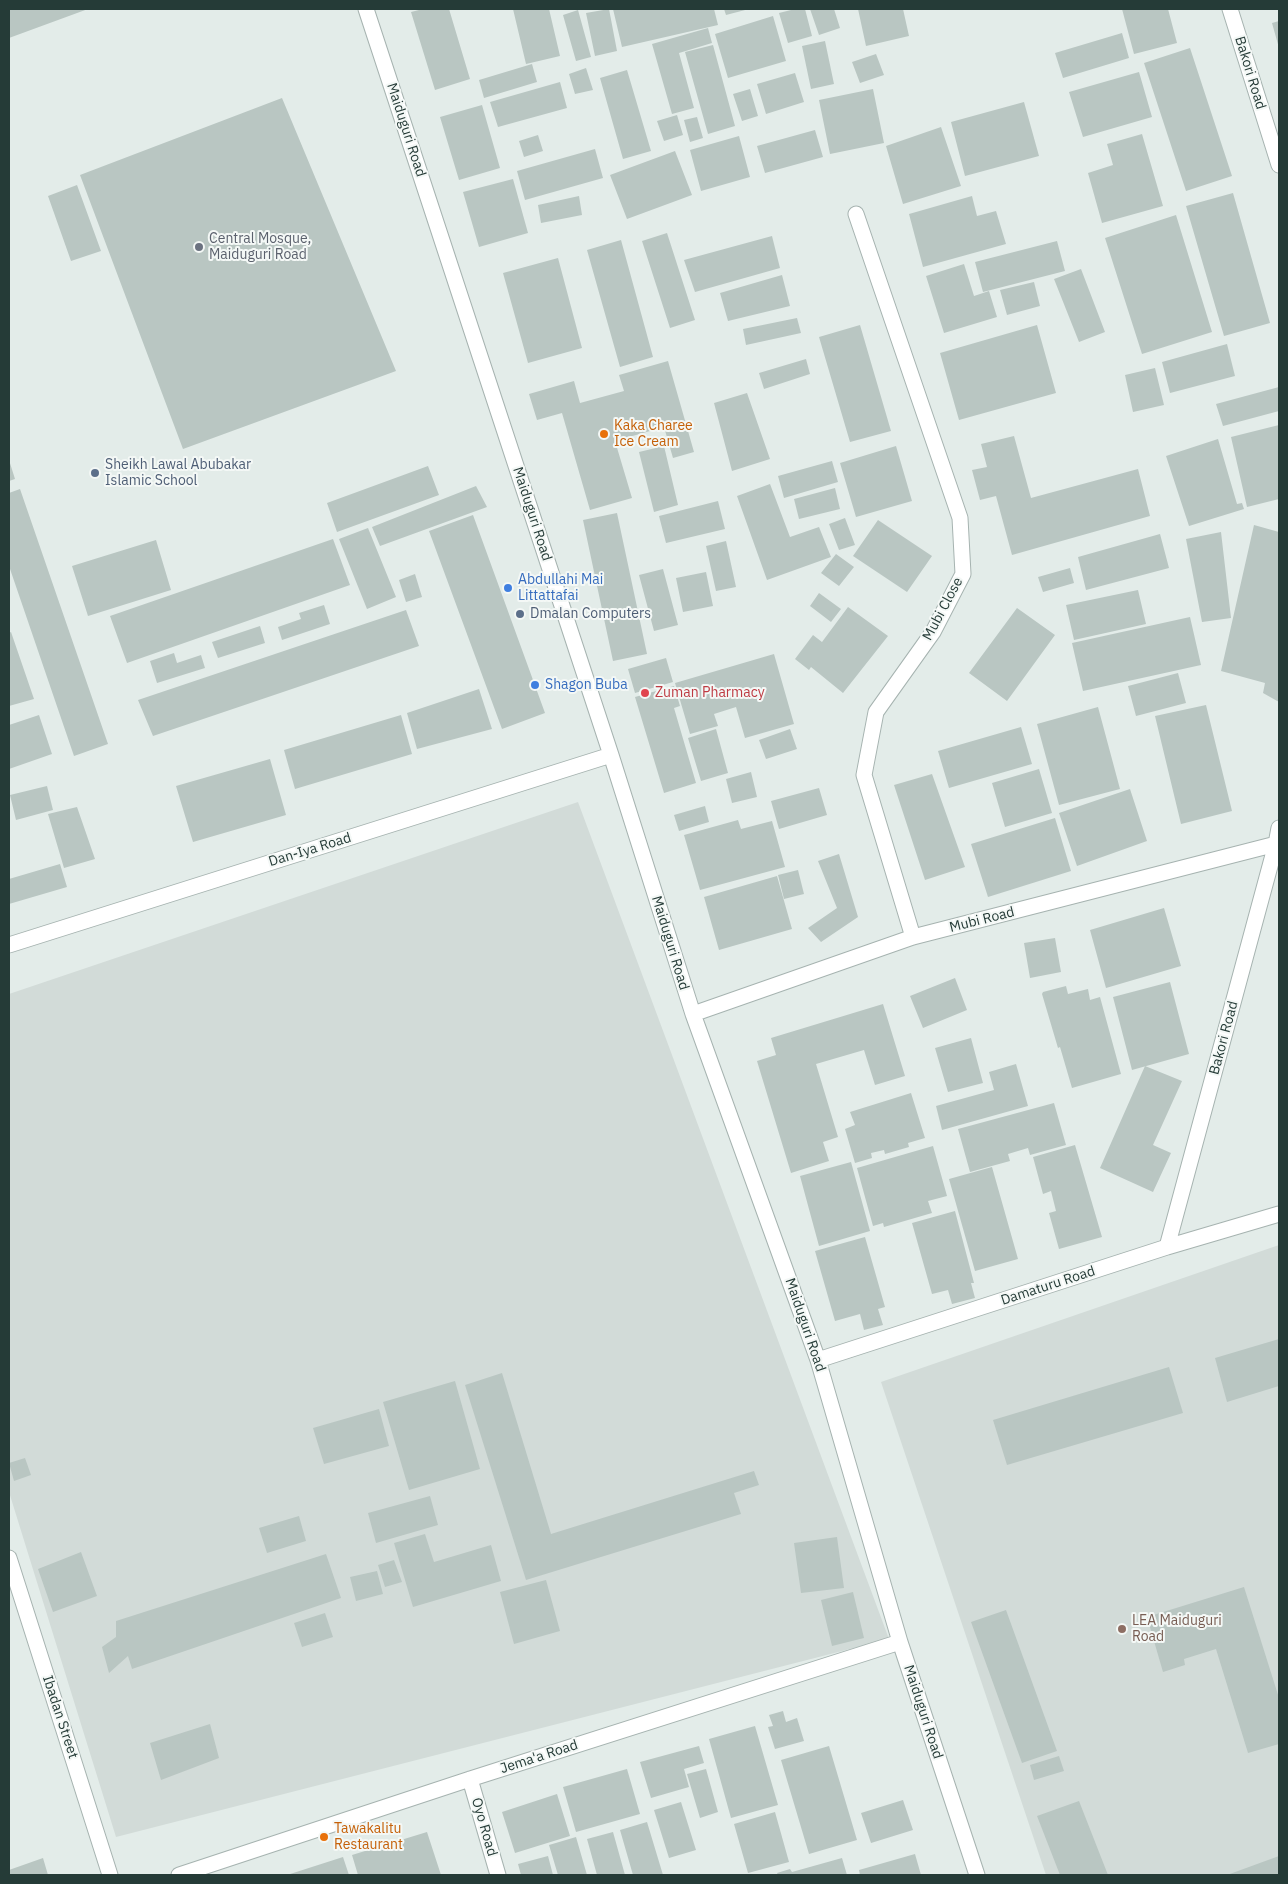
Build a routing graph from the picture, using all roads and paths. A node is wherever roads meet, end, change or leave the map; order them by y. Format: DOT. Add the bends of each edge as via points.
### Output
graph roads {
  1 [pos="366,9"];
  2 [pos="1230,9"];
  3 [pos="1279,165"];
  4 [pos="856,214"];
  5 [pos="611,755"];
  6 [pos="1279,828"];
  7 [pos="1276,844"];
  8 [pos="913,937"];
  9 [pos="9,944"];
  10 [pos="693,1014"];
  11 [pos="1279,1214"];
  12 [pos="1167,1247"];
  13 [pos="818,1360"];
  14 [pos="9,1558"];
  15 [pos="900,1642"];
  16 [pos="470,1779"];
  17 [pos="110,1875"];
  18 [pos="179,1875"];
  19 [pos="498,1875"];
  20 [pos="978,1875"];
  1 -- 5 [label="street, Maiduguri Road"];
  2 -- 3 [label="street, Bakori Road"];
  4 -- 8 [label="street, Mubi Close" via="960,518 963,574 933,632 876,712 864,774"];
  5 -- 9 [label="street, Dan-Iya Road"];
  5 -- 10 [label="street, Maiduguri Road"];
  6 -- 7 [label="street, Bakori Road"];
  7 -- 8 [label="street, Mubi Road"];
  7 -- 12 [label="street, Bakori Road"];
  8 -- 10 [label="street, Mubi Road"];
  10 -- 13 [label="street, Maiduguri Road"];
  11 -- 12 [label="street, Damaturu Road"];
  12 -- 13 [label="street, Damaturu Road"];
  13 -- 15 [label="street, Maiduguri Road"];
  14 -- 17 [label="street, Ibadan Street"];
  15 -- 16 [label="street, Jema'a Road"];
  15 -- 20 [label="street, Maiduguri Road"];
  16 -- 18 [label="street, Jema'a Road"];
  16 -- 19 [label="street, Oyo Road"];
}
